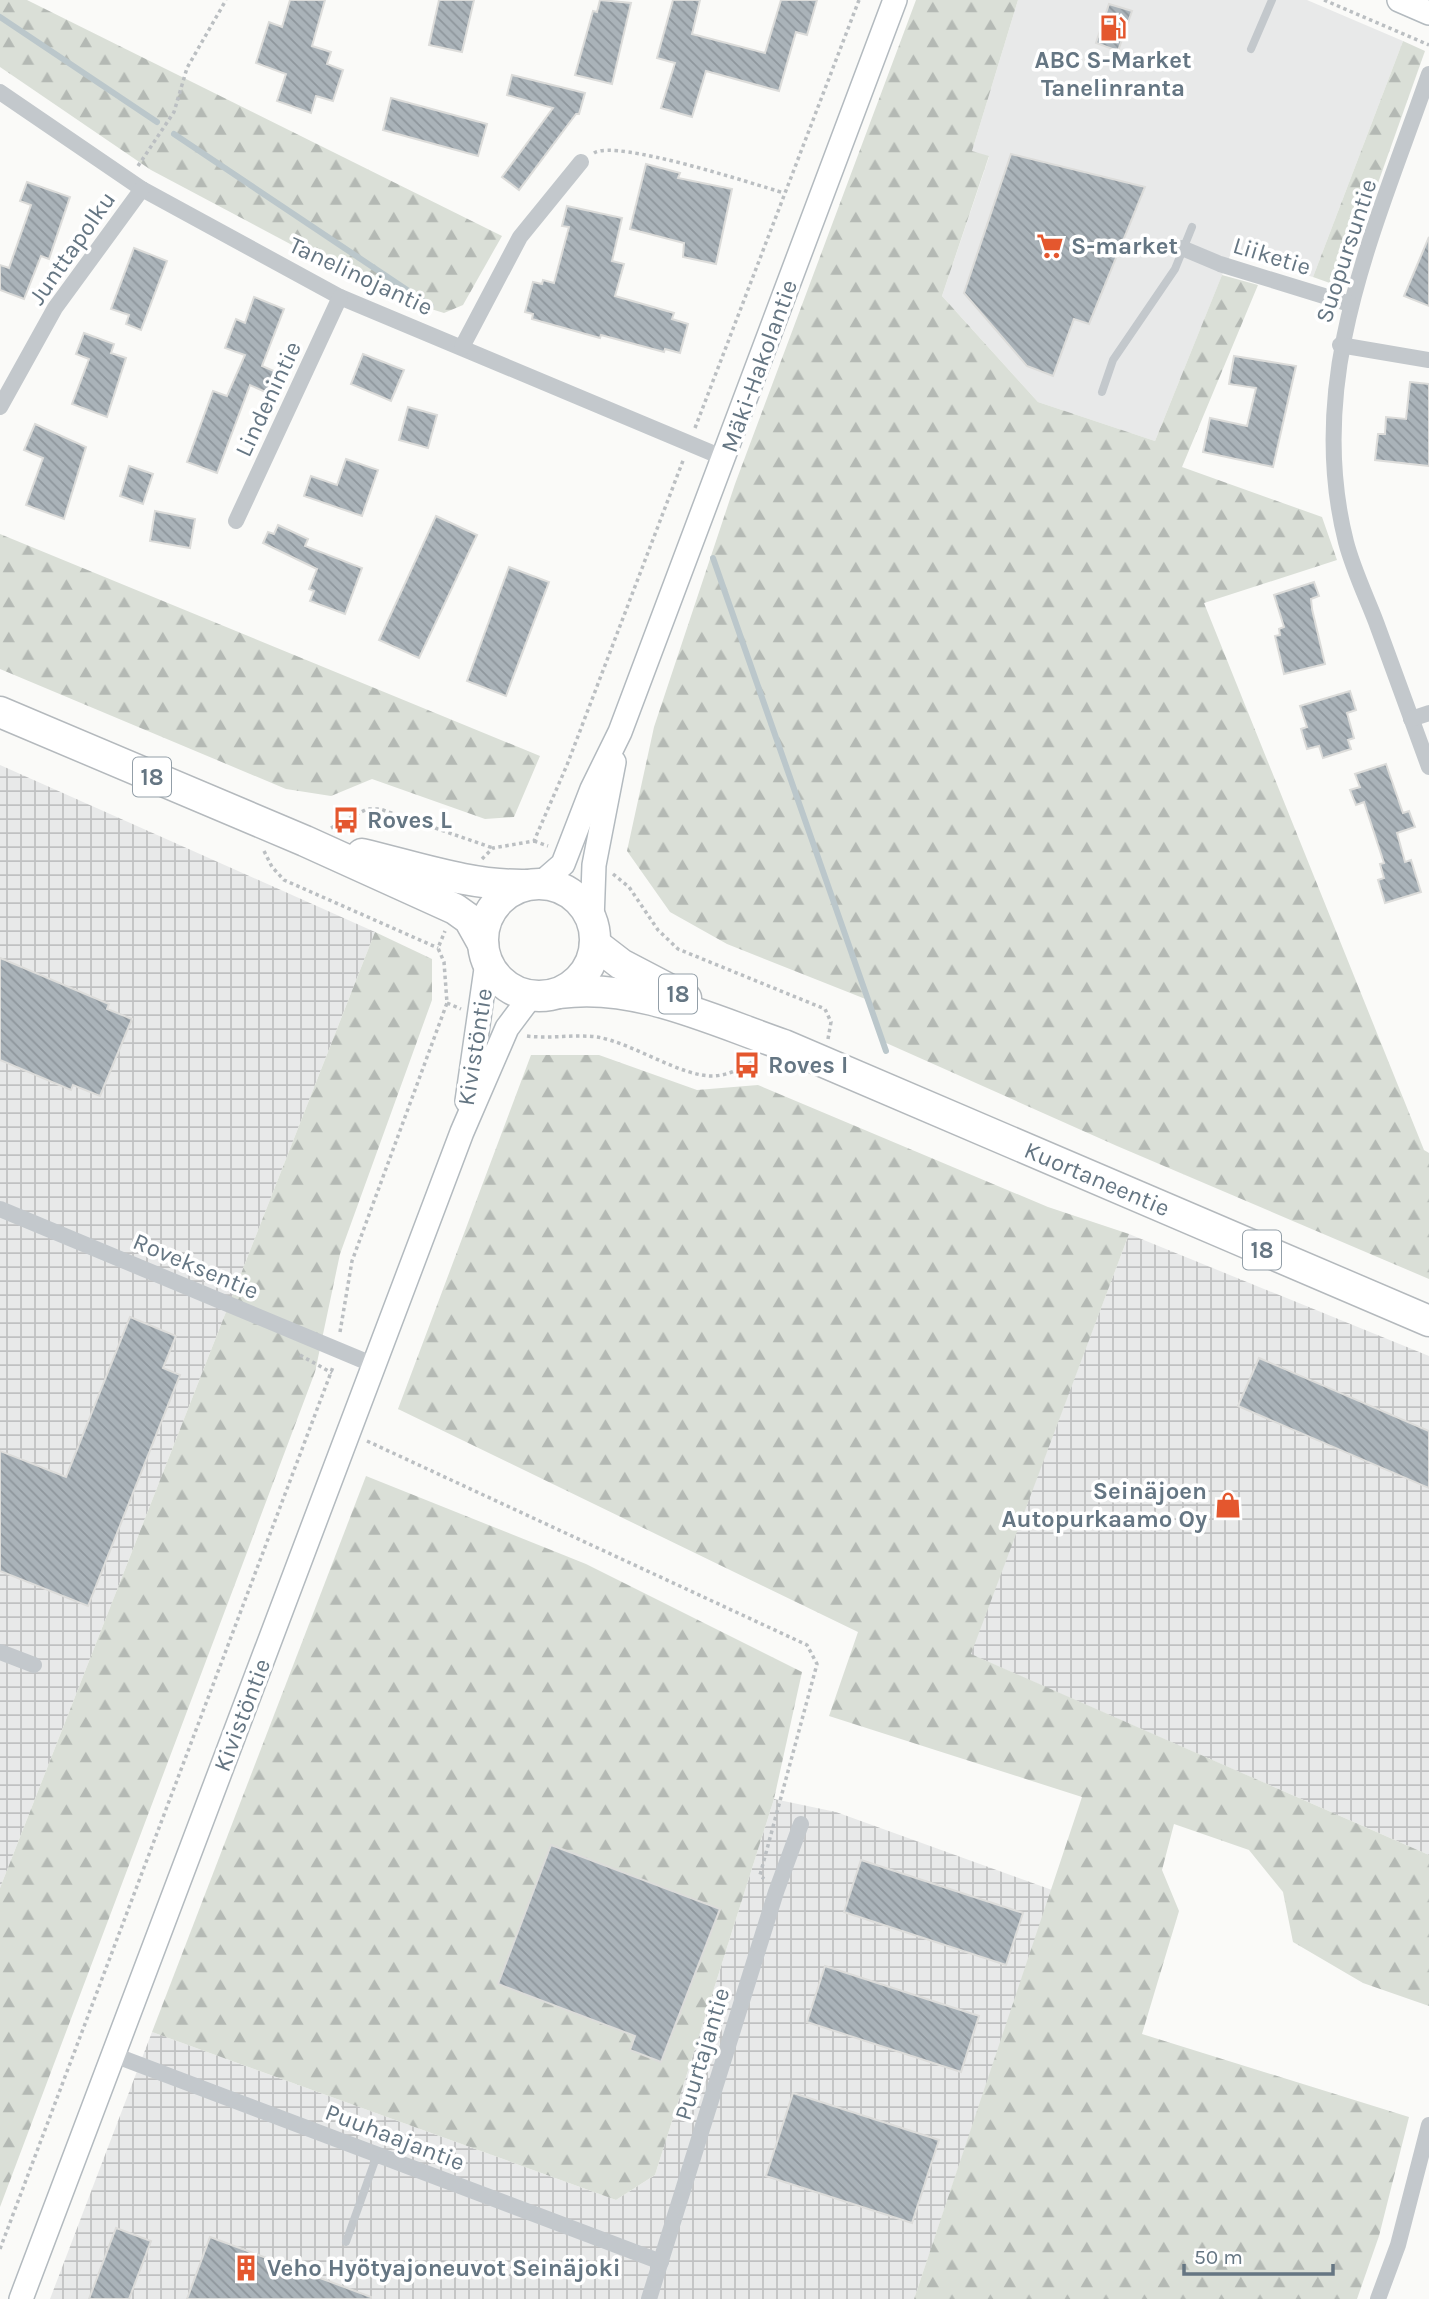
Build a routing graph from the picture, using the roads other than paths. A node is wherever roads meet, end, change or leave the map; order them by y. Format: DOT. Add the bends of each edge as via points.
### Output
graph roads {
  1 [pos="895,0"];
  2 [pos="1272,0"];
  3 [pos="1399,0"];
  4 [pos="1429,13"];
  5 [pos="1251,49"];
  6 [pos="1429,74"];
  7 [pos="0,92"];
  8 [pos="581,162"];
  9 [pos="142,189"];
  10 [pos="1192,228"];
  11 [pos="1182,248"];
  12 [pos="340,297"];
  13 [pos="1350,304"];
  14 [pos="1340,345"];
  15 [pos="462,347"];
  16 [pos="1429,360"];
  17 [pos="1102,392"];
  18 [pos="0,407"];
  19 [pos="724,458"];
  20 [pos="236,521"];
  21 [pos="0,712"];
  22 [pos="1429,713"];
  23 [pos="1412,719"];
  24 [pos="620,732"];
  25 [pos="1429,767"];
  26 [pos="305,841"];
  27 [pos="533,885"];
  28 [pos="594,932"];
  29 [pos="485,953"];
  30 [pos="545,994"];
  31 [pos="774,1042"];
  32 [pos="462,1132"];
  33 [pos="0,1209"];
  34 [pos="1429,1321"];
  35 [pos="374,1365"];
  36 [pos="0,1652"];
  37 [pos="34,1665"];
  38 [pos="801,1824"];
  39 [pos="114,2055"];
  40 [pos="1429,2126"];
  41 [pos="377,2155"];
  42 [pos="346,2242"];
  43 [pos="660,2262"];
  44 [pos="21,2299"];
  45 [pos="649,2299"];
  46 [pos="1378,2299"];
  1 -- 19 [label="main road, Mäki-Hakolantie"];
  2 -- 5 [label="lane"];
  3 -- 4 [label="main road"];
  6 -- 13 [label="street, Suopursuntie"];
  7 -- 9 [label="street, Tanelinojantie"];
  8 -- 15 [label="street" via="520,237"];
  9 -- 12 [label="street, Tanelinojantie"];
  9 -- 18 [label="street, Junttapolku" via="55,308"];
  10 -- 11 [label="lane"];
  11 -- 13 [label="street, Liiketie"];
  11 -- 17 [label="lane" via="1175,269 1113,360"];
  12 -- 15 [label="street, Tanelinojantie"];
  12 -- 20 [label="street, Lindenintie"];
  13 -- 14 [label="street, Suopursuntie"];
  14 -- 16 [label="street"];
  14 -- 23 [label="street, Suopursuntie" via="1331,429 1335,487 1346,544"];
  15 -- 19 [label="street, Tanelinojantie"];
  19 -- 24 [label="main road, Mäki-Hakolantie"];
  21 -- 26 [label="highway, 18"];
  22 -- 23 [label="street"];
  23 -- 25 [label="street, Suopursuntie"];
  24 -- 27 [label="main road, Mäki-Hakolantie" via="563,864"];
  24 -- 28 [label="main road, Mäki-Hakolantie" via="594,865"];
  26 -- 27 [label="highway, 18" via="468,881"];
  26 -- 29 [label="highway, 18" via="455,909 469,919"];
  27 -- 28 [label="highway, 18" via="566,891 577,899"];
  27 -- 29 [label="highway" via="512,891 489,914"];
  28 -- 30 [label="highway" via="584,973"];
  28 -- 31 [label="highway, Kuortaneentie / 18" via="621,964"];
  29 -- 30 [label="highway, 18" via="505,985"];
  29 -- 32 [label="main road, Kivistöntie"];
  30 -- 31 [label="highway, Kuortaneentie / 18" via="587,989 617,992 692,1012"];
  30 -- 32 [label="main road, Kivistöntie" via="507,1028"];
  31 -- 34 [label="highway, Kuortaneentie / 18"];
  32 -- 35 [label="main road, Kivistöntie"];
  33 -- 35 [label="street, Roveksentie"];
  35 -- 39 [label="main road, Kivistöntie"];
  36 -- 37 [label="street"];
  38 -- 43 [label="street, Puurtajantie"];
  39 -- 41 [label="street, Puuhaajantie"];
  39 -- 44 [label="main road, Kivistöntie"];
  40 -- 46 [label="street" via="1398,2245"];
  41 -- 42 [label="lane"];
  41 -- 43 [label="street, Puuhaajantie"];
  43 -- 45 [label="street, Puurtajantie"];
}
